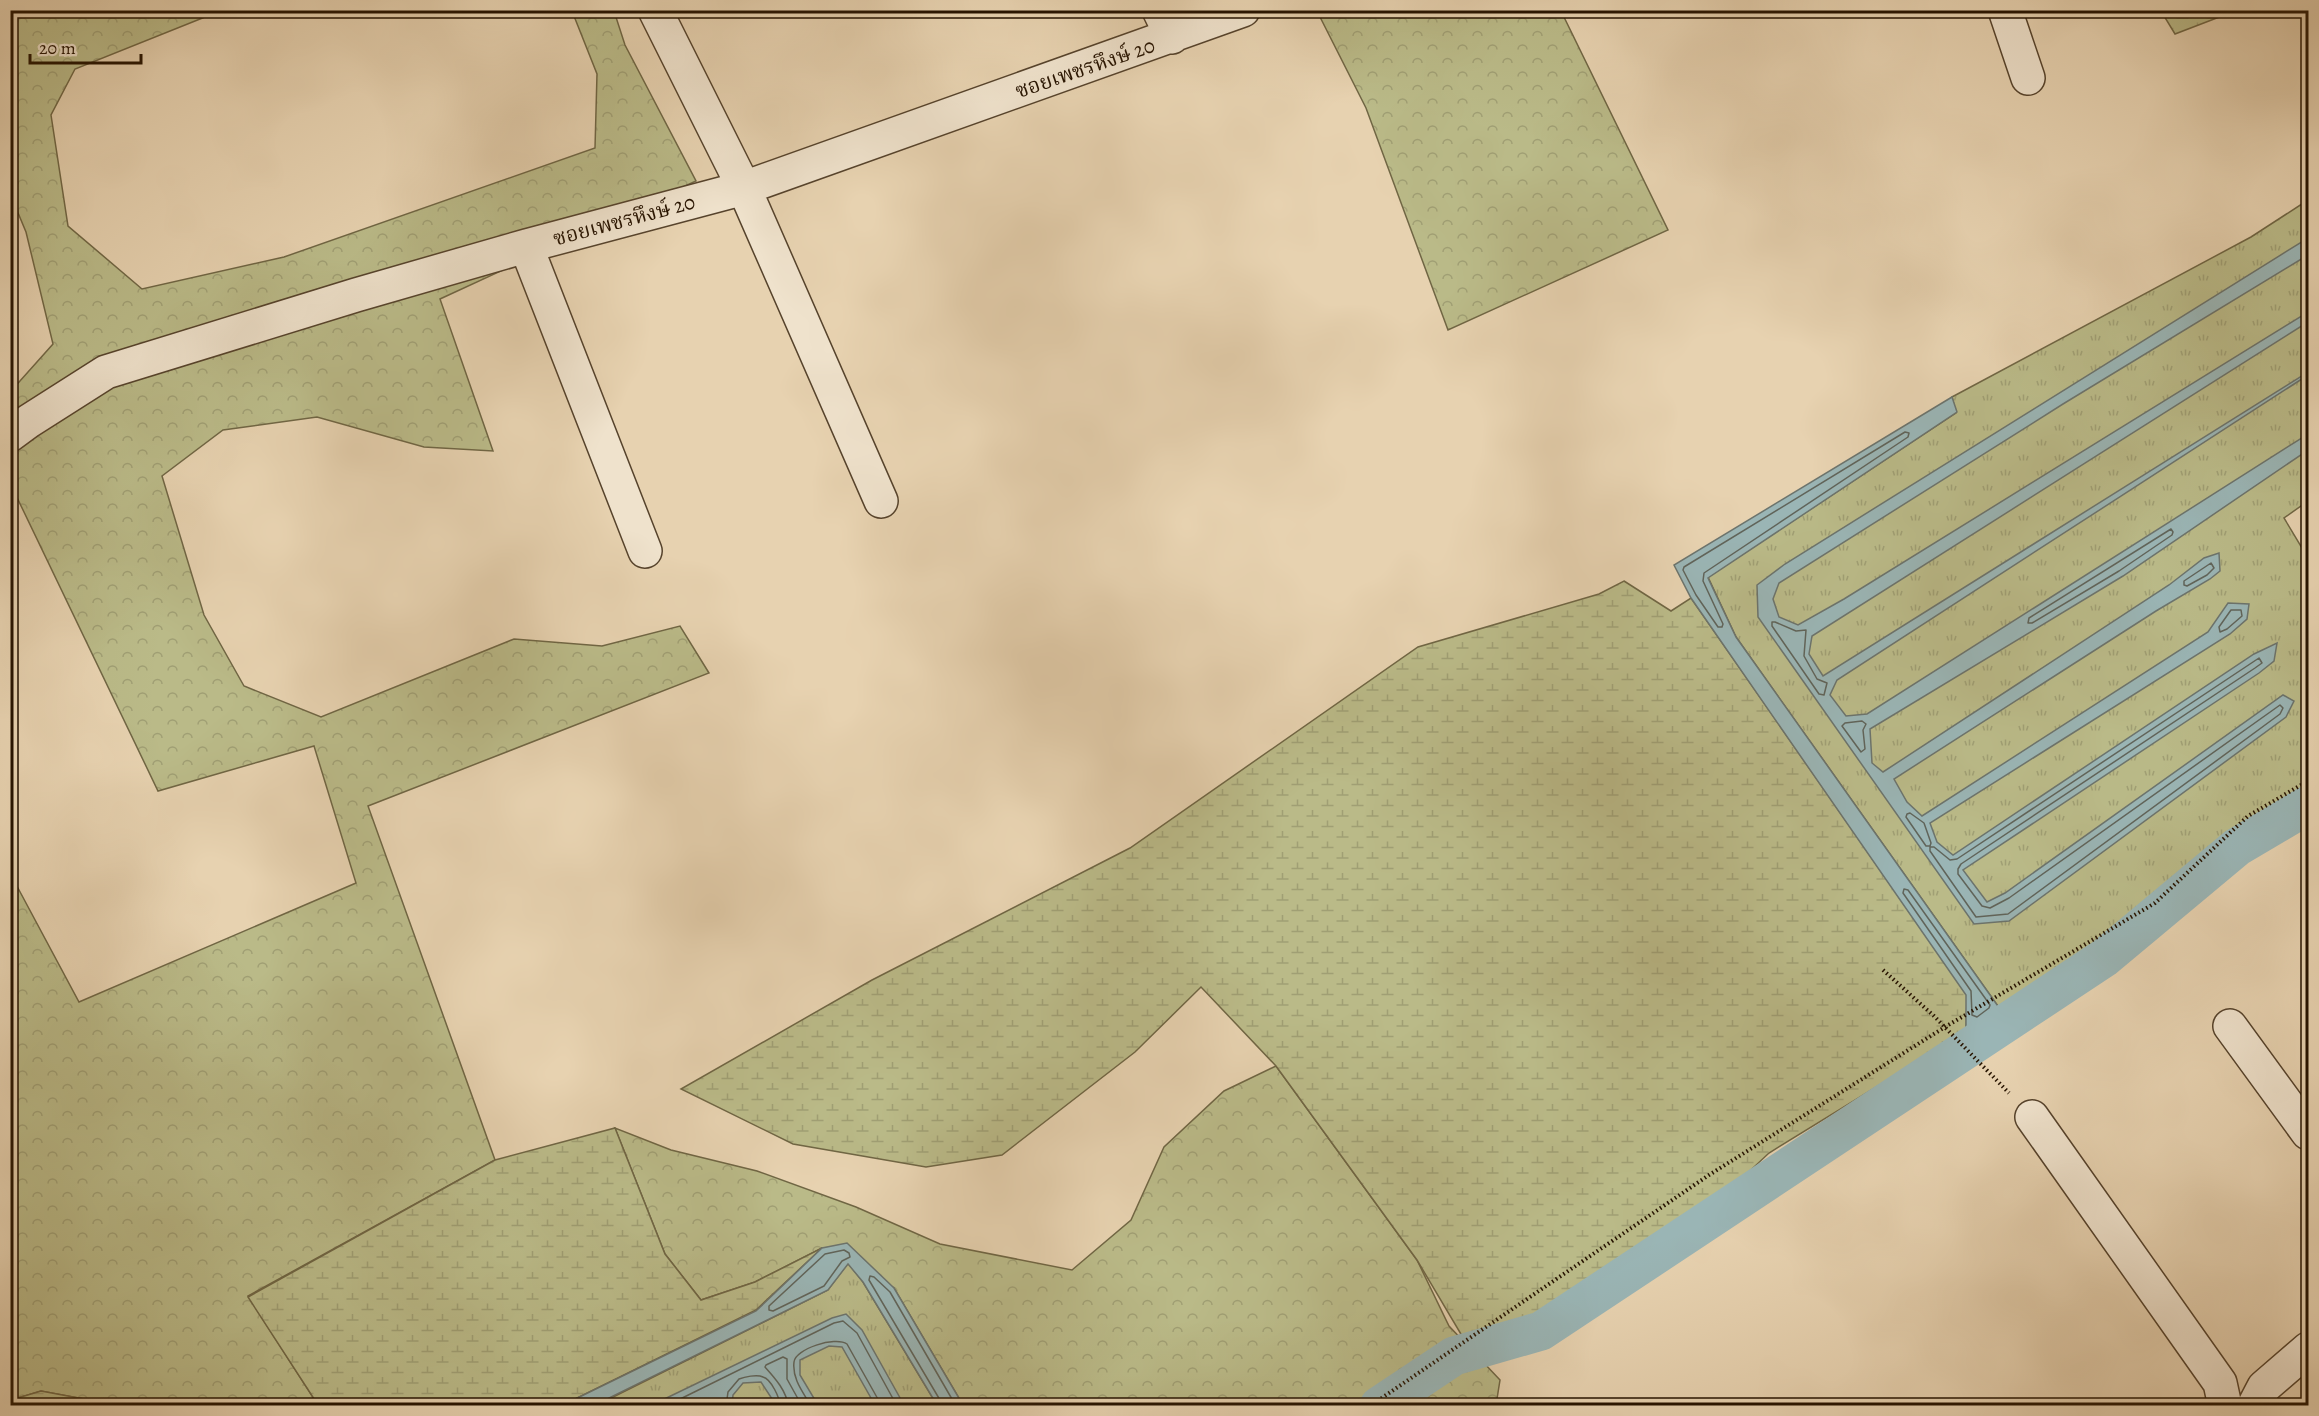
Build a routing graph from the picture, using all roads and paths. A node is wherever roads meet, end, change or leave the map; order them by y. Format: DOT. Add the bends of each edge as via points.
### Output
graph roads {
  1 [pos="655,10"];
  2 [pos="1243,10"];
  3 [pos="2005,10"];
  4 [pos="1166,24"];
  5 [pos="2028,78"];
  6 [pos="744,188"];
  7 [pos="526,246"];
  8 [pos="10,435"];
  9 [pos="881,501"];
  10 [pos="645,551"];
  11 [pos="2308,781"];
  12 [pos="1883,970"];
  13 [pos="2230,1026"];
  14 [pos="1945,1027"];
  15 [pos="2032,1117"];
  16 [pos="2308,1133"];
  17 [pos="2308,1349"];
  18 [pos="1370,1406"];
  19 [pos="2225,1406"];
  20 [pos="2254,1406"];
  1 -- 6 [label="street"];
  2 -- 4 [label="street, ซอยเพชรหึงษ์ 20"];
  3 -- 5 [label="street"];
  4 -- 6 [label="street, ซอยเพชรหึงษ์ 20"];
  6 -- 7 [label="street, ซอยเพชรหึงษ์ 20"];
  6 -- 9 [label="street"];
  7 -- 8 [label="street, ซอยเพชรหึงษ์ 20" via="106,372"];
  7 -- 10 [label="street"];
  11 -- 14 [label="path, bridge" via="2248,816 2155,903"];
  12 -- 14 [label="path"];
  13 -- 16 [label="street"];
  14 -- 15 [label="path"];
  14 -- 18 [label="path, bridge" via="1709,1176"];
  15 -- 19 [label="street" via="2220,1383"];
  17 -- 20 [label="street" via="2264,1387"];
}
